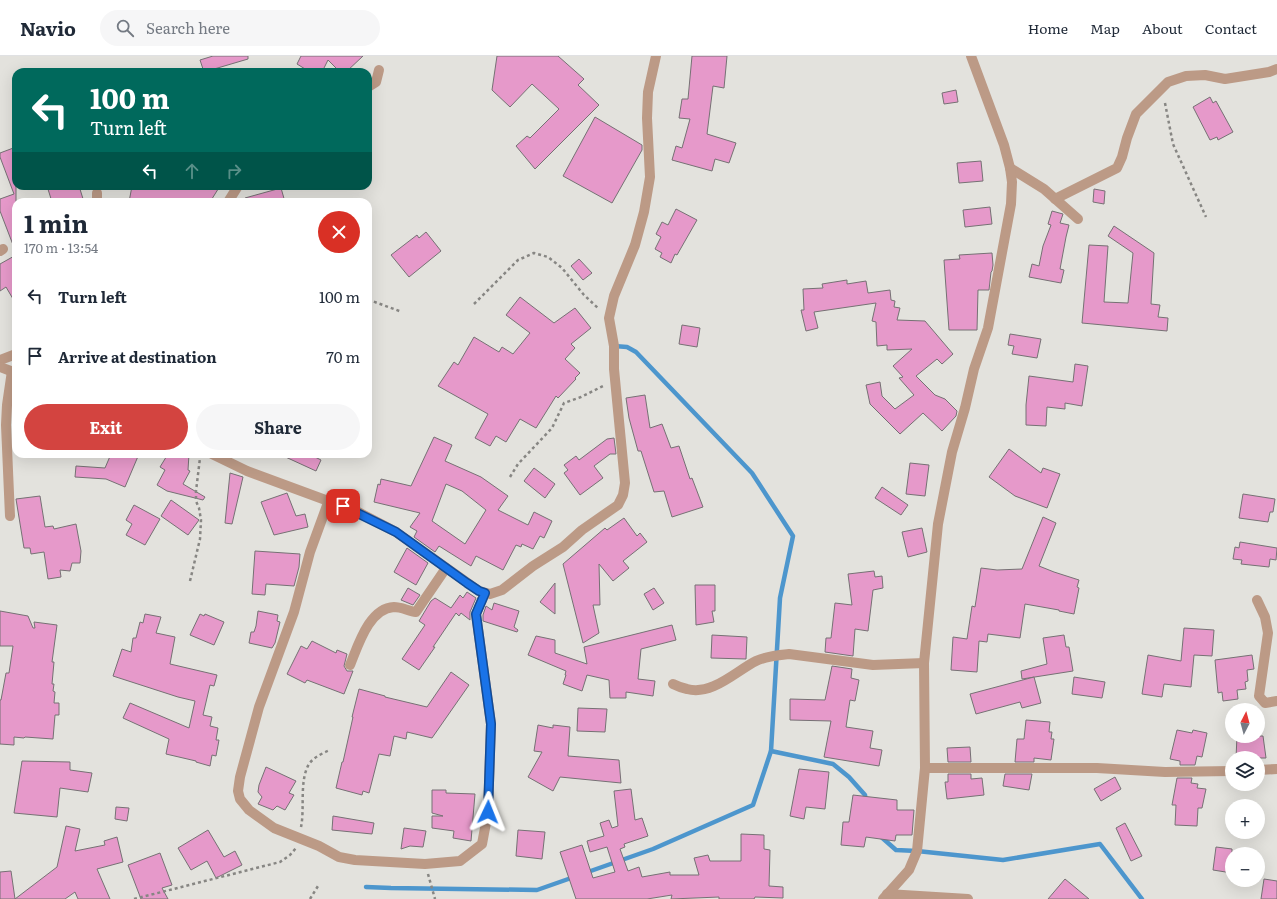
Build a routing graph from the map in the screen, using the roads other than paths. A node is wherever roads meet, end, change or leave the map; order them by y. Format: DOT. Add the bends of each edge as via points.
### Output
graph roads {
  1 [pos="656,56"];
  2 [pos="971,56"];
  3 [pos="1277,69"];
  4 [pos="379,70"];
  5 [pos="372,84"];
  6 [pos="1010,168"];
  7 [pos="1055,199"];
  8 [pos="1078,219"];
  9 [pos="12,356"];
  10 [pos="0,360"];
  11 [pos="0,367"];
  12 [pos="12,371"];
  13 [pos="12,381"];
  14 [pos="220,458"];
  15 [pos="329,500"];
  16 [pos="10,516"];
  17 [pos="446,568"];
  18 [pos="485,593"];
  19 [pos="1257,600"];
  20 [pos="924,664"];
  21 [pos="350,665"];
  22 [pos="673,684"];
  23 [pos="1277,701"];
  24 [pos="925,768"];
  25 [pos="1277,769"];
  26 [pos="1225,770"];
  27 [pos="1265,770"];
  28 [pos="885,897"];
  29 [pos="968,899"];
  1 -- 18 [label="street" via="648,92 650,177 644,212 635,245 614,296 609,318 614,346 625,483 623,495 618,505 563,547 502,590"];
  2 -- 6 [label="street"];
  3 -- 7 [label="street" via="1226,79 1205,75 1186,76 1168,82 1136,114 1117,168"];
  4 -- 5 [label="street" via="376,82"];
  6 -- 7 [label="street"];
  6 -- 20 [label="street" via="1011,204 988,328 974,369 952,452 940,517"];
  7 -- 8 [label="street"];
  9 -- 10 [label="street"];
  11 -- 12 [label="street"];
  13 -- 16 [label="street" via="6,425"];
  14 -- 15 [label="street" via="247,471"];
  15 -- 17 [label="street" via="396,532"];
  15 -- 18 [label="street" via="310,552 294,612 260,707 240,777 240,799 249,810 274,828 339,857 355,860 424,864 460,861 482,844 488,812 491,724 476,614"];
  17 -- 18 [label="street"];
  17 -- 21 [label="street" via="416,612 389,608 369,623"];
  19 -- 23 [label="street" via="1268,633 1260,696 1265,703"];
  20 -- 22 [label="street" via="874,664 789,654 757,660 719,684 702,689 688,690"];
  20 -- 24 [label="street"];
  24 -- 26 [label="street" via="1097,768 1164,772"];
  24 -- 28 [label="street" via="917,851 909,870"];
  25 -- 27 [label="street"];
  28 -- 29 [label="street"];
}
